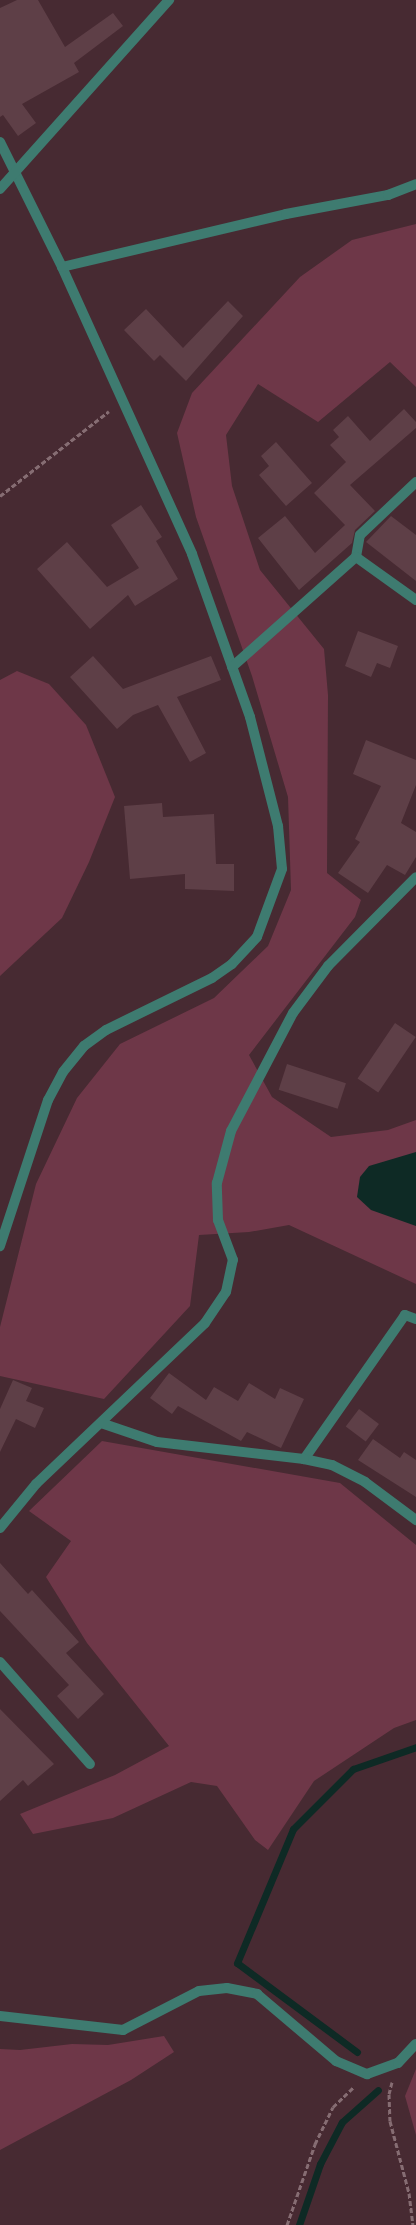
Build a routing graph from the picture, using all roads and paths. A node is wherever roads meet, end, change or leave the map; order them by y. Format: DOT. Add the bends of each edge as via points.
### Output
graph roads {
  1 [pos="169,0"];
  2 [pos="0,142"];
  3 [pos="15,170"];
  4 [pos="416,184"];
  5 [pos="0,189"];
  6 [pos="62,267"];
  7 [pos="123,400"];
  8 [pos="416,482"];
  9 [pos="0,496"];
  10 [pos="356,556"];
  11 [pos="416,600"];
  12 [pos="232,666"];
  13 [pos="416,877"];
  14 [pos="0,1246"];
  15 [pos="416,1319"];
  16 [pos="101,1423"];
  17 [pos="304,1460"];
  18 [pos="416,1520"];
  19 [pos="0,1528"];
  20 [pos="0,1662"];
  21 [pos="90,1764"];
  22 [pos="0,2016"];
  23 [pos="416,2044"];
  24 [pos="398,2063"];
  25 [pos="367,2074"];
  26 [pos="287,2225"];
  27 [pos="413,2225"];
  1 -- 3 [label="street"];
  2 -- 3 [label="street"];
  3 -- 5 [label="street"];
  3 -- 6 [label="street"];
  4 -- 6 [label="street" via="388,195 286,214"];
  6 -- 7 [label="street"];
  7 -- 9 [label="path"];
  7 -- 12 [label="street" via="192,554"];
  8 -- 10 [label="street" via="360,535"];
  10 -- 11 [label="street"];
  10 -- 12 [label="street"];
  12 -- 14 [label="street" via="250,717 278,826 282,869 258,937 232,964 212,978 106,1030 84,1046 63,1072 48,1100"];
  13 -- 16 [label="street" via="328,966 293,1013 231,1131 217,1183 218,1220 233,1260 226,1292 205,1323"];
  15 -- 17 [label="street" via="405,1315"];
  16 -- 17 [label="street" via="157,1442"];
  16 -- 19 [label="street" via="36,1484"];
  17 -- 18 [label="street" via="332,1465 365,1482"];
  20 -- 21 [label="street"];
  22 -- 25 [label="street" via="123,2030 199,1991 227,1988 257,1994 336,2061"];
  23 -- 24 [label="street"];
  24 -- 25 [label="street"];
  24 -- 27 [label="path" via="389,2094 390,2122 409,2193"];
  25 -- 26 [label="path" via="333,2107 315,2144"];
}
